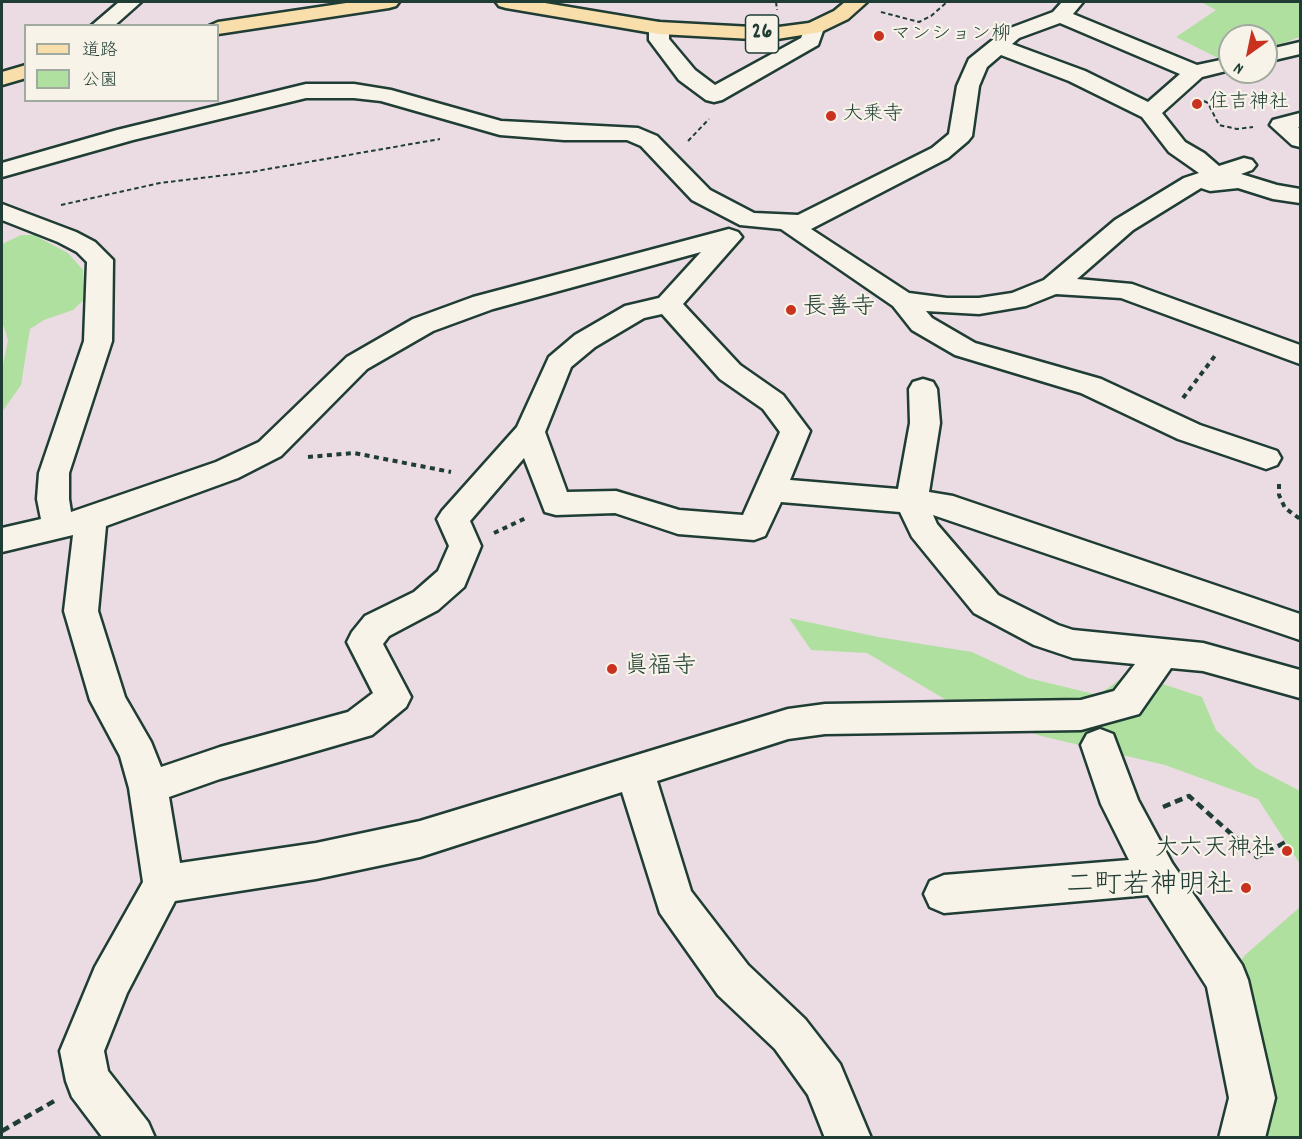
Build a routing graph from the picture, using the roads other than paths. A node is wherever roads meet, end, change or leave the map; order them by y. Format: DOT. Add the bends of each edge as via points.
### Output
graph roads {
  1 [pos="131,2"];
  2 [pos="389,2"];
  3 [pos="506,2"];
  4 [pos="855,3"];
  5 [pos="1066,9"];
  6 [pos="104,24"];
  7 [pos="219,28"];
  8 [pos="659,28"];
  9 [pos="814,28"];
  10 [pos="997,46"];
  11 [pos="1300,48"];
  12 [pos="1278,53"];
  13 [pos="1218,67"];
  14 [pos="24,72"];
  15 [pos="1195,72"];
  16 [pos="2,79"];
  17 [pos="1150,112"];
  18 [pos="1291,122"];
  19 [pos="1300,140"];
  20 [pos="1244,165"];
  21 [pos="2,170"];
  22 [pos="1204,179"];
  23 [pos="1300,196"];
  24 [pos="7,213"];
  25 [pos="800,223"];
  26 [pos="739,229"];
  27 [pos="1053,286"];
  28 [pos="902,300"];
  29 [pos="668,304"];
  30 [pos="1299,350"];
  31 [pos="923,389"];
  32 [pos="530,432"];
  33 [pos="1266,458"];
  34 [pos="770,490"];
  35 [pos="912,501"];
  36 [pos="75,522"];
  37 [pos="2,540"];
  38 [pos="1300,627"];
  39 [pos="1162,652"];
  40 [pos="1300,684"];
  41 [pos="1100,745"];
  42 [pos="635,771"];
  43 [pos="148,788"];
  44 [pos="1158,876"];
  45 [pos="163,884"];
  46 [pos="944,894"];
  47 [pos="132,1137"];
  48 [pos="848,1137"];
  49 [pos="1242,1137"];
  1 -- 6 [label="street"];
  2 -- 7 [label="main road"];
  3 -- 8 [label="main road, 26"];
  4 -- 9 [label="main road, 26"];
  5 -- 10 [label="street" via="1012,34"];
  5 -- 15 [label="street"];
  8 -- 9 [label="main road, 26" via="771,34"];
  8 -- 9 [label="street" via="658,40 687,75 714,95 811,41"];
  10 -- 17 [label="street" via="1077,76"];
  10 -- 25 [label="street" via="971,75 960,136 940,153"];
  11 -- 12 [label="street"];
  13 -- 15 [label="street"];
  14 -- 16 [label="main road"];
  15 -- 17 [label="street"];
  17 -- 22 [label="street" via="1177,147 1196,158"];
  18 -- 19 [label="street"];
  20 -- 22 [label="street"];
  21 -- 26 [label="street" via="211,113 316,90 354,91 382,95 500,128 630,133 649,141"];
  22 -- 23 [label="street" via="1240,181"];
  22 -- 27 [label="street" via="1125,225"];
  24 -- 36 [label="street" via="86,246 100,260 98,341 54,474 53,499"];
  25 -- 26 [label="street"];
  25 -- 28 [label="street" via="793,228"];
  26 -- 29 [label="street"];
  26 -- 36 [label="street" via="495,299 423,325 357,363 270,449 209,477"];
  27 -- 28 [label="street" via="1017,300 979,306"];
  27 -- 30 [label="street" via="1123,290"];
  28 -- 33 [label="street" via="922,324 965,349 1091,386 1165,422"];
  29 -- 32 [label="street" via="635,312 585,341 559,363"];
  29 -- 34 [label="street" via="706,348 730,372 772,402 795,431"];
  31 -- 35 [label="street" via="925,423"];
  32 -- 34 [label="street" via="556,504 616,502 678,522 754,528"];
  32 -- 43 [label="street" via="453,519 465,546 452,578 426,601 377,626 364,642 393,697 359,724 220,763"];
  34 -- 35 [label="street"];
  35 -- 38 [label="street" via="942,504"];
  35 -- 39 [label="street" via="923,530 986,604 1046,635 1074,644"];
  36 -- 37 [label="street"];
  36 -- 43 [label="street" via="81,611 108,700 138,753"];
  39 -- 40 [label="street" via="1203,657"];
  39 -- 42 [label="street" via="1125,703 1080,715 825,719 788,724"];
  41 -- 44 [label="street" via="1120,804"];
  42 -- 45 [label="street" via="420,839 316,861"];
  42 -- 48 [label="street" via="674,900 733,980 790,1034 824,1080"];
  43 -- 45 [label="street"];
  44 -- 46 [label="street"];
  44 -- 49 [label="street" via="1227,980 1252,1098"];
  45 -- 47 [label="street" via="110,982 82,1051 88,1081"];
}
